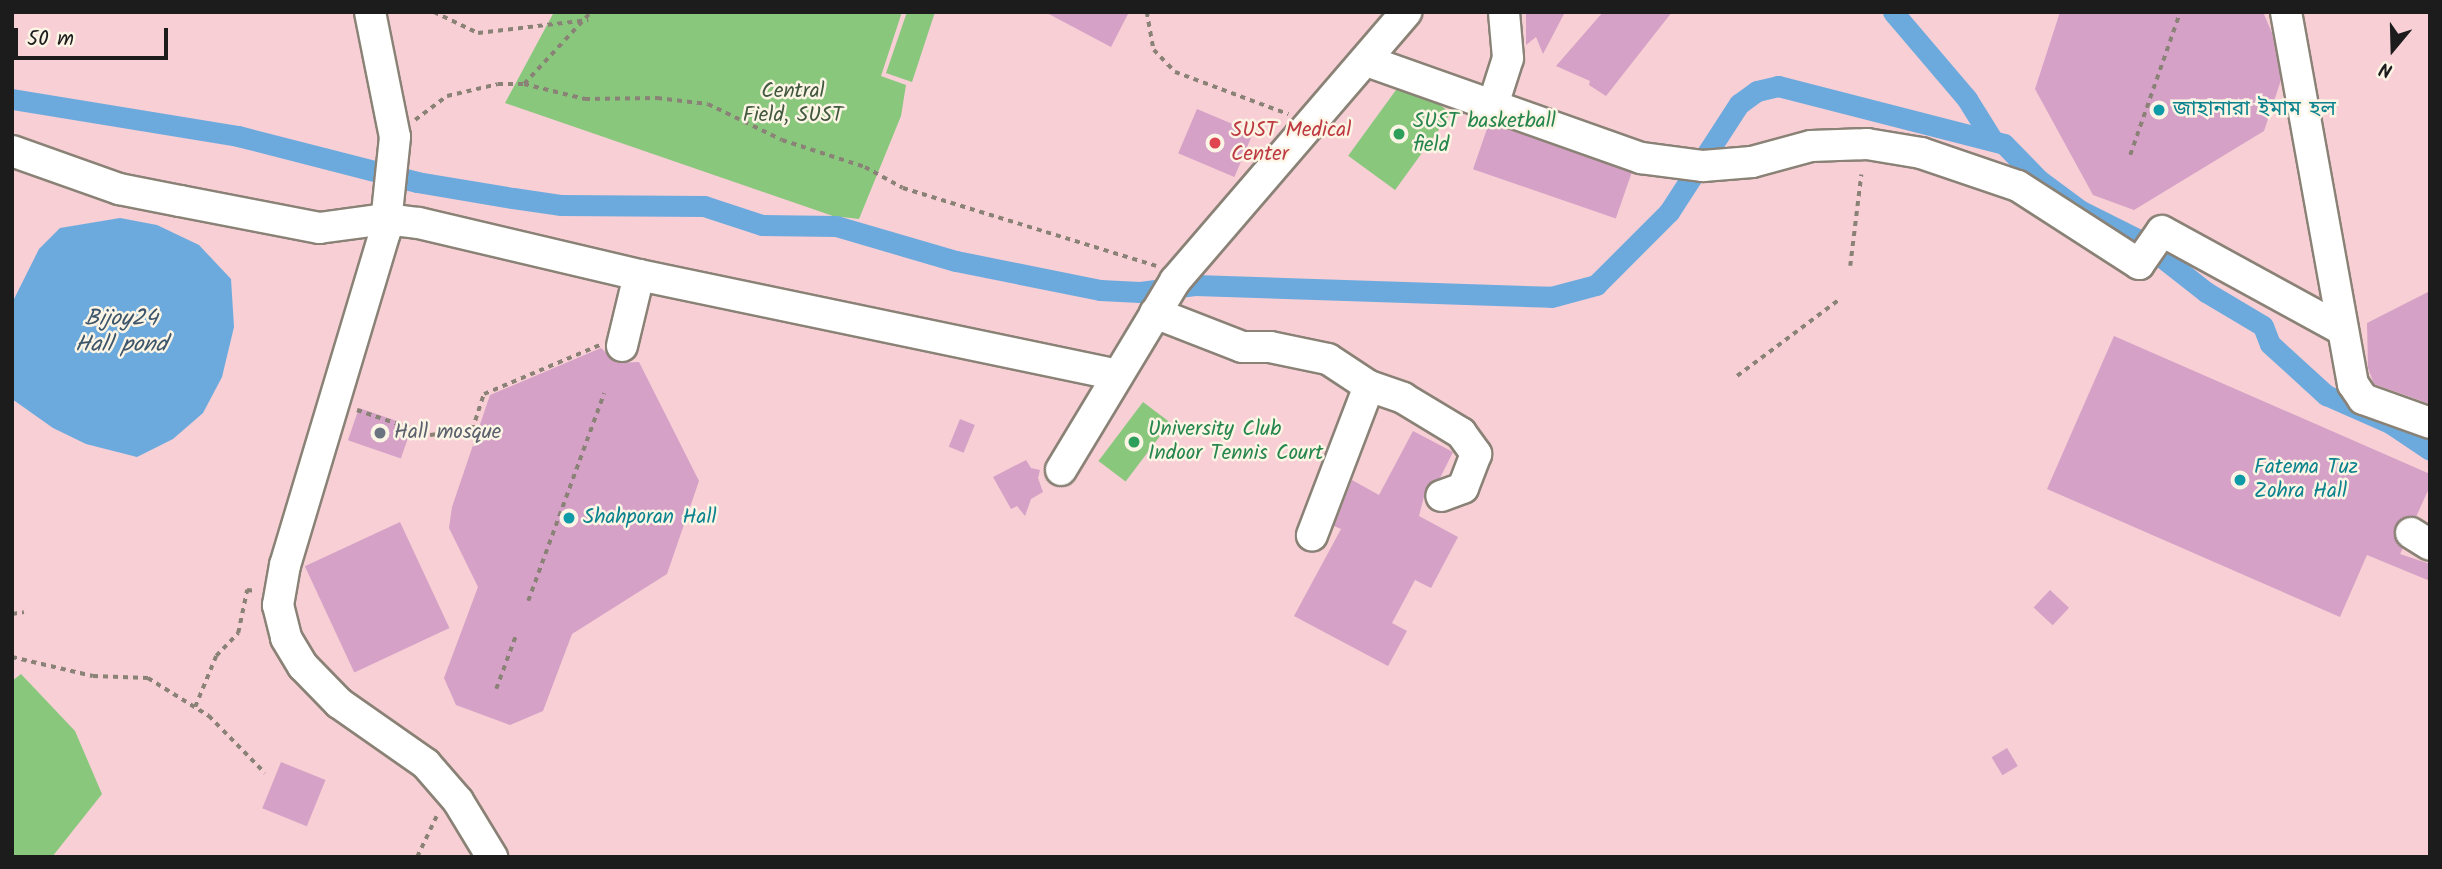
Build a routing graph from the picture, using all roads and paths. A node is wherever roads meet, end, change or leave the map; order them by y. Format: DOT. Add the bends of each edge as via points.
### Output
graph roads {
  1 [pos="370,12"];
  2 [pos="434,12"];
  3 [pos="591,12"];
  4 [pos="1147,12"];
  5 [pos="1406,12"];
  6 [pos="1504,12"];
  7 [pos="2180,12"];
  8 [pos="2287,12"];
  9 [pos="588,20"];
  10 [pos="1367,61"];
  11 [pos="524,83"];
  12 [pos="1493,105"];
  13 [pos="1313,123"];
  14 [pos="394,137"];
  15 [pos="12,150"];
  16 [pos="2130,155"];
  17 [pos="1861,175"];
  18 [pos="386,219"];
  19 [pos="1850,267"];
  20 [pos="639,275"];
  21 [pos="1169,290"];
  22 [pos="1840,299"];
  23 [pos="2343,330"];
  24 [pos="622,346"];
  25 [pos="1117,375"];
  26 [pos="1737,376"];
  27 [pos="1369,386"];
  28 [pos="604,393"];
  29 [pos="346,407"];
  30 [pos="2430,423"];
  31 [pos="1061,470"];
  32 [pos="1441,496"];
  33 [pos="1312,535"];
  34 [pos="281,585"];
  35 [pos="528,601"];
  36 [pos="24,612"];
  37 [pos="12,614"];
  38 [pos="516,635"];
  39 [pos="12,657"];
  40 [pos="496,689"];
  41 [pos="195,707"];
  42 [pos="265,774"];
  43 [pos="447,789"];
  44 [pos="417,857"];
  45 [pos="492,857"];
  1 -- 14 [label="street"];
  2 -- 9 [label="path" via="478,33"];
  3 -- 9 [label="path"];
  4 -- 13 [label="path" via="1154,50 1175,72"];
  5 -- 10 [label="street"];
  6 -- 12 [label="street" via="1508,58"];
  7 -- 16 [label="path"];
  8 -- 23 [label="street"];
  9 -- 11 [label="path"];
  10 -- 12 [label="street"];
  10 -- 13 [label="street"];
  11 -- 14 [label="path" via="447,96"];
  11 -- 21 [label="path" via="585,99 657,98 708,104 782,140 865,167 903,188 1086,247"];
  12 -- 23 [label="street" via="1642,158 1703,166 1752,162 1811,146 1867,144 1922,153 2018,186 2139,264 2162,231"];
  13 -- 21 [label="street"];
  14 -- 18 [label="street"];
  15 -- 18 [label="street" via="119,188 318,228"];
  17 -- 19 [label="path"];
  18 -- 20 [label="street"];
  18 -- 34 [label="street"];
  20 -- 24 [label="street"];
  20 -- 25 [label="street"];
  21 -- 25 [label="street"];
  21 -- 27 [label="street" via="1242,347 1270,346 1328,359"];
  22 -- 26 [label="path"];
  23 -- 30 [label="street" via="2353,384 2363,399"];
  24 -- 29 [label="path" via="606,343 484,394 471,430 430,435"];
  25 -- 31 [label="street"];
  27 -- 32 [label="street" via="1403,398 1461,433 1476,454 1464,488"];
  27 -- 33 [label="street"];
  28 -- 35 [label="path"];
  34 -- 41 [label="path" via="267,593 247,590 238,633 216,656"];
  34 -- 43 [label="street" via="281,621 303,666 368,726 426,764"];
  36 -- 37 [label="path"];
  38 -- 40 [label="path"];
  39 -- 41 [label="path" via="93,676 148,678"];
  41 -- 42 [label="path"];
  43 -- 44 [label="path"];
  43 -- 45 [label="street"];
}
